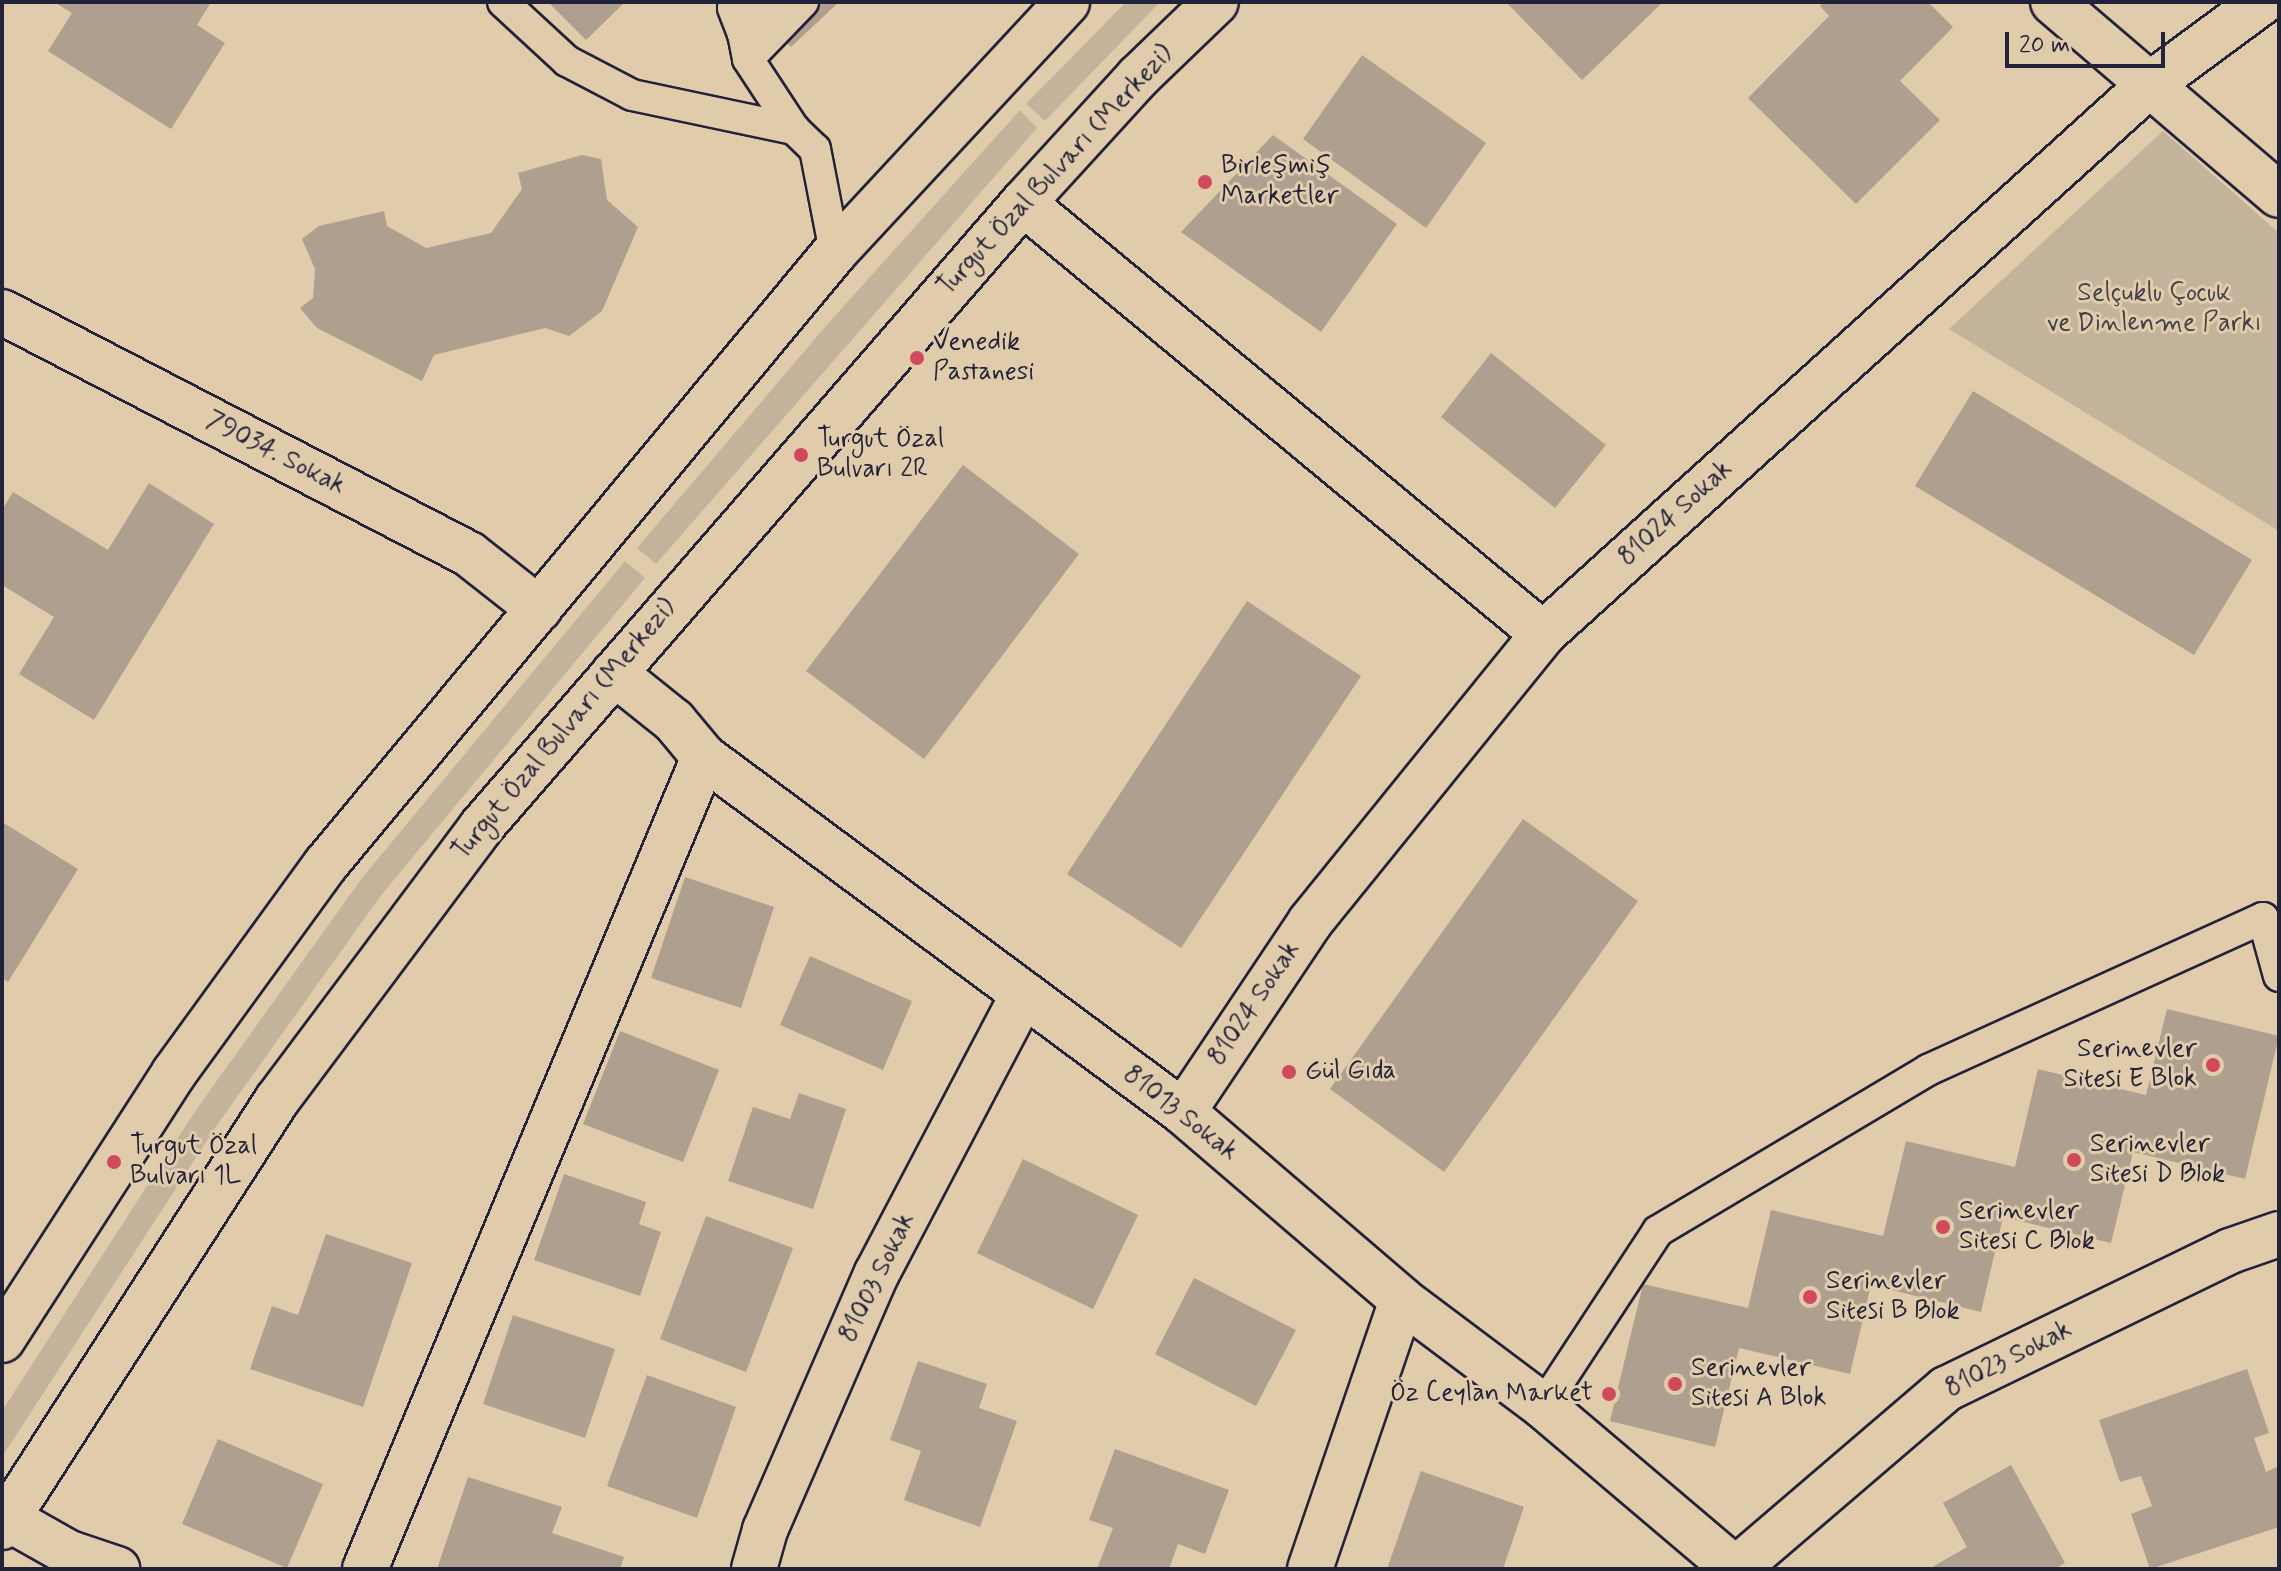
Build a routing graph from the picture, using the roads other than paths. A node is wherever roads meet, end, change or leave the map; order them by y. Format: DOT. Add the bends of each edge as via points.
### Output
graph roads {
  1 [pos="503,2"];
  2 [pos="772,2"];
  3 [pos="803,2"];
  4 [pos="1067,2"];
  5 [pos="1216,2"];
  6 [pos="2053,2"];
  7 [pos="2262,2"];
  8 [pos="739,21"];
  9 [pos="2148,86"];
  10 [pos="794,129"];
  11 [pos="2279,195"];
  12 [pos="1023,203"];
  13 [pos="835,252"];
  14 [pos="2,312"];
  15 [pos="539,609"];
  16 [pos="1543,634"];
  17 [pos="614,673"];
  18 [pos="704,757"];
  19 [pos="2279,976"];
  20 [pos="1022,997"];
  21 [pos="1183,1112"];
  22 [pos="2279,1234"];
  23 [pos="1402,1300"];
  24 [pos="2,1340"];
  25 [pos="1543,1406"];
  26 [pos="5,1523"];
  27 [pos="117,1569"];
  28 [pos="365,1569"];
  29 [pos="754,1569"];
  30 [pos="1310,1569"];
  31 [pos="1735,1569"];
  1 -- 10 [label="lane" via="567,61 632,95"];
  2 -- 8 [label="lane"];
  3 -- 8 [label="lane"];
  4 -- 13 [label="street"];
  5 -- 12 [label="street, Turgut Özal Bulvarı (Merkezi)" via="1138,77"];
  6 -- 9 [label="street"];
  7 -- 9 [label="street, 81024 Sokak"];
  8 -- 10 [label="lane"];
  9 -- 11 [label="street"];
  9 -- 16 [label="street, 81024 Sokak"];
  10 -- 13 [label="lane" via="815,149"];
  12 -- 16 [label="street"];
  12 -- 17 [label="street, Turgut Özal Bulvarı (Merkezi)"];
  13 -- 15 [label="street"];
  14 -- 15 [label="street, 79034. Sokak" via="469,554"];
  15 -- 24 [label="street" via="346,839 246,972 114,1162"];
  16 -- 21 [label="street, 81024 Sokak" via="1310,922"];
  17 -- 18 [label="street, 81013 Sokak" via="674,721"];
  17 -- 26 [label="street, Turgut Özal Bulvarı (Merkezi)" via="481,827 277,1100"];
  18 -- 20 [label="street, 81013 Sokak"];
  18 -- 28 [label="street"];
  19 -- 25 [label="lane" via="2263,918 1928,1070 1658,1231"];
  20 -- 21 [label="street, 81013 Sokak"];
  20 -- 29 [label="street, 81003 Sokak" via="877,1273 765,1530"];
  21 -- 23 [label="street, 81013 Sokak"];
  22 -- 31 [label="street, 81023 Sokak" via="2230,1251 1946,1389"];
  23 -- 25 [label="street, 81013 Sokak"];
  23 -- 30 [label="street"];
  25 -- 31 [label="street, 81013 Sokak"];
  26 -- 27 [label="street"];
}
